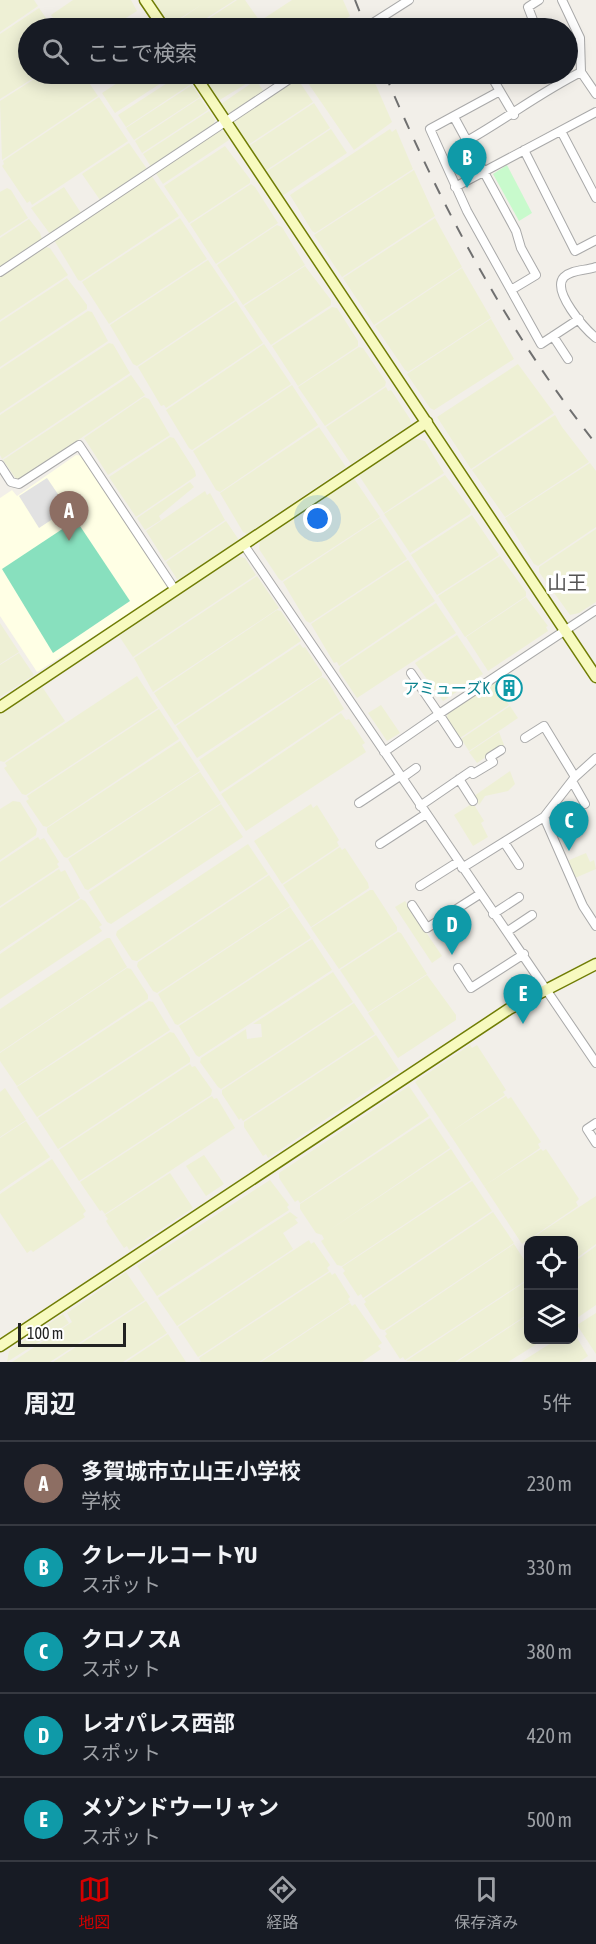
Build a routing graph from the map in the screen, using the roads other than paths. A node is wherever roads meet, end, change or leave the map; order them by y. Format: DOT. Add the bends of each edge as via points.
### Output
graph roads {
  1 [pos="145,0"];
  2 [pos="410,0"];
  3 [pos="539,0"];
  4 [pos="562,0"];
  5 [pos="157,18"];
  6 [pos="381,18"];
  7 [pos="532,18"];
  8 [pos="572,18"];
  9 [pos="578,38"];
  10 [pos="579,42"];
  11 [pos="581,72"];
  12 [pos="578,74"];
  13 [pos="201,84"];
  14 [pos="282,84"];
  15 [pos="496,84"];
  16 [pos="558,84"];
  17 [pos="500,91"];
  18 [pos="596,93"];
  19 [pos="596,112"];
  20 [pos="514,115"];
  21 [pos="454,117"];
  22 [pos="225,121"];
  23 [pos="561,130"];
  24 [pos="467,141"];
  25 [pos="524,150"];
  26 [pos="484,172"];
  27 [pos="455,187"];
  28 [pos="596,198"];
  29 [pos="596,240"];
  30 [pos="596,267"];
  31 [pos="0,272"];
  32 [pos="511,290"];
  33 [pos="579,319"];
  34 [pos="553,336"];
  35 [pos="596,338"];
  36 [pos="568,359"];
  37 [pos="427,422"];
  38 [pos="0,465"];
  39 [pos="244,545"];
  40 [pos="175,590"];
  41 [pos="596,610"];
  42 [pos="565,630"];
  43 [pos="411,673"];
  44 [pos="596,677"];
  45 [pos="0,706"];
  46 [pos="439,714"];
  47 [pos="525,738"];
  48 [pos="458,743"];
  49 [pos="501,750"];
  50 [pos="384,752"];
  51 [pos="596,758"];
  52 [pos="416,768"];
  53 [pos="401,777"];
  54 [pos="459,779"];
  55 [pos="573,779"];
  56 [pos="474,801"];
  57 [pos="359,803"];
  58 [pos="585,804"];
  59 [pos="420,806"];
  60 [pos="426,814"];
  61 [pos="544,816"];
  62 [pos="504,842"];
  63 [pos="380,844"];
  64 [pos="460,865"];
  65 [pos="519,865"];
  66 [pos="420,886"];
  67 [pos="480,894"];
  68 [pos="519,897"];
  69 [pos="412,905"];
  70 [pos="493,914"];
  71 [pos="532,915"];
  72 [pos="596,926"];
  73 [pos="508,931"];
  74 [pos="524,954"];
  75 [pos="596,964"];
  76 [pos="458,968"];
  77 [pos="548,989"];
  78 [pos="596,1062"];
  79 [pos="596,1123"];
  80 [pos="596,1143"];
  81 [pos="0,1346"];
  1 -- 5 [label="street"];
  2 -- 6 [label="street"];
  3 -- 7 [label="street" via="528,7"];
  4 -- 8 [label="street"];
  9 -- 10 [label="street"];
  10 -- 11 [label="street"];
  11 -- 12 [label="street"];
  11 -- 18 [label="street"];
  13 -- 22 [label="street"];
  14 -- 22 [label="street"];
  15 -- 17 [label="street"];
  16 -- 20 [label="street"];
  17 -- 20 [label="street"];
  17 -- 21 [label="street"];
  19 -- 23 [label="street"];
  20 -- 24 [label="street"];
  21 -- 24 [label="street"];
  21 -- 27 [label="street" via="430,129"];
  22 -- 31 [label="street"];
  22 -- 37 [label="street"];
  23 -- 25 [label="street"];
  23 -- 28 [label="street"];
  24 -- 26 [label="street"];
  25 -- 26 [label="street"];
  25 -- 29 [label="street" via="575,251"];
  26 -- 27 [label="street"];
  26 -- 32 [label="street" via="536,275"];
  27 -- 32 [label="street"];
  30 -- 33 [label="street" via="564,276 561,284 563,296"];
  32 -- 34 [label="street" via="541,344"];
  33 -- 34 [label="street"];
  33 -- 35 [label="street"];
  34 -- 36 [label="street"];
  37 -- 39 [label="street"];
  37 -- 42 [label="street"];
  38 -- 40 [label="street" via="11,482 19,484 79,445"];
  39 -- 40 [label="street"];
  39 -- 50 [label="street"];
  40 -- 45 [label="street"];
  41 -- 42 [label="street"];
  42 -- 44 [label="street"];
  42 -- 46 [label="street"];
  43 -- 46 [label="street"];
  46 -- 48 [label="street"];
  46 -- 50 [label="street"];
  47 -- 55 [label="street" via="544,726"];
  49 -- 54 [label="street" via="490,757 493,762"];
  50 -- 53 [label="street"];
  51 -- 55 [label="street"];
  52 -- 53 [label="street"];
  53 -- 57 [label="street"];
  53 -- 59 [label="street"];
  54 -- 56 [label="street"];
  54 -- 59 [label="street"];
  55 -- 58 [label="street"];
  55 -- 61 [label="street"];
  59 -- 60 [label="street"];
  60 -- 63 [label="street"];
  60 -- 64 [label="street"];
  61 -- 62 [label="street"];
  61 -- 72 [label="street" via="583,906"];
  62 -- 64 [label="street"];
  62 -- 65 [label="street"];
  64 -- 66 [label="street"];
  64 -- 67 [label="street"];
  67 -- 69 [label="street" via="427,928"];
  67 -- 70 [label="street"];
  68 -- 70 [label="street"];
  70 -- 73 [label="street"];
  71 -- 73 [label="street"];
  73 -- 74 [label="street"];
  74 -- 76 [label="street" via="471,988"];
  74 -- 77 [label="street"];
  75 -- 77 [label="street"];
  77 -- 78 [label="street"];
  77 -- 81 [label="street" via="509,1008"];
  79 -- 80 [label="street" via="587,1129"];
}
